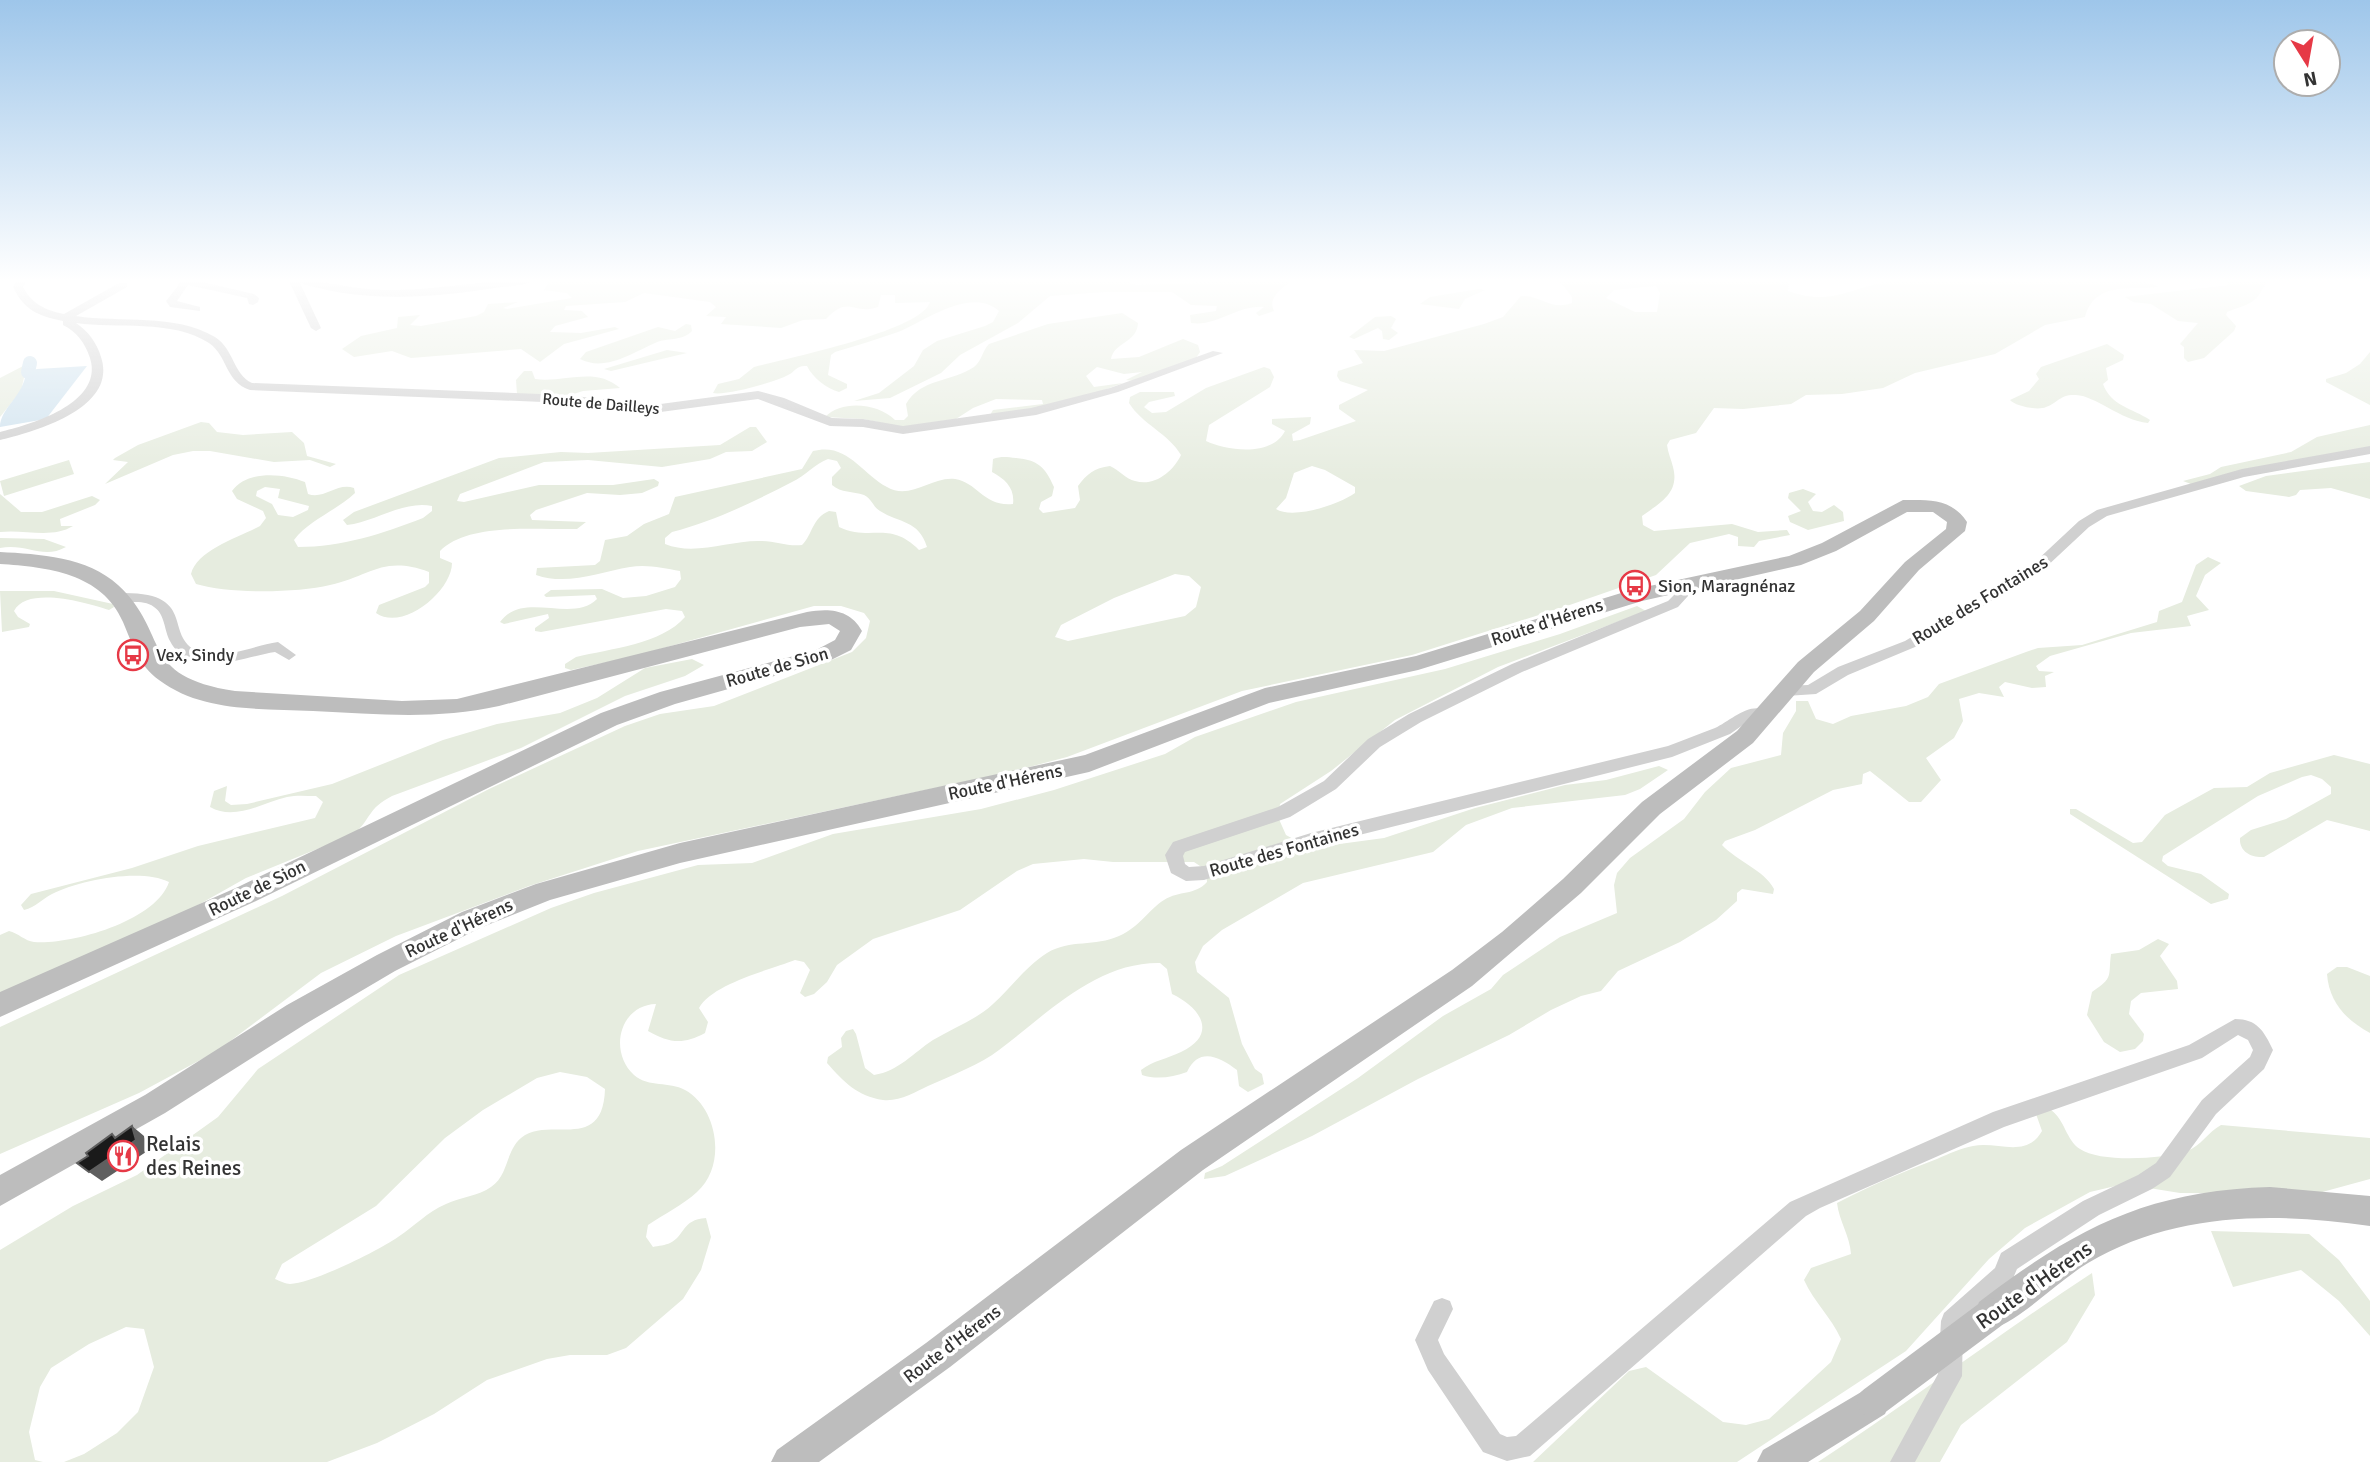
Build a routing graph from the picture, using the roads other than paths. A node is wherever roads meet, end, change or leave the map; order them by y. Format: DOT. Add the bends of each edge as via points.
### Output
graph roads {
  1 [pos="92,347"];
  2 [pos="219,347"];
  3 [pos="1217,353"];
  4 [pos="0,436"];
  5 [pos="2370,450"];
  6 [pos="0,558"];
  7 [pos="1677,587"];
  8 [pos="122,598"];
  9 [pos="289,655"];
  10 [pos="1786,691"];
  11 [pos="1765,717"];
  12 [pos="0,1005"];
  13 [pos="6,1188"];
  14 [pos="2370,1211"];
  15 [pos="2002,1297"];
  16 [pos="1441,1309"];
  17 [pos="789,1462"];
  18 [pos="1775,1462"];
  19 [pos="1902,1462"];
  1 -- 4 [label="street" via="100,360 98,377 85,398 37,425"];
  2 -- 3 [label="street, Route de Dailleys" via="233,375 255,387 566,399 653,409 758,396 830,422 903,430 1032,412 1114,390"];
  5 -- 10 [label="street, Route des Fontaines" via="2242,473 2102,513 2082,523 2039,566 1910,643 1807,691"];
  6 -- 8 [label="main road, Route de Sion" via="67,566 95,577"];
  7 -- 10 [label="main road, Route d'Hérens" via="1801,559 1903,506 1927,505 1951,513 1957,522 1955,531 1917,562 1867,616 1819,654"];
  7 -- 11 [label="street, Route des Fontaines" via="1681,596 1673,604 1517,668 1381,737 1309,800 1248,826 1179,847 1174,855 1177,868 1186,874 1205,873 1311,840 1672,751 1724,730 1746,715"];
  7 -- 13 [label="main road, Route d'Hérens" via="1628,597 1418,663 1251,700 1089,764 658,859 522,899 386,963 144,1111"];
  8 -- 9 [label="street" via="147,596 161,603 176,641 198,657 221,658 278,647"];
  8 -- 12 [label="main road, Route de Sion" via="152,660 163,673 189,688 246,699 401,709 499,698 813,617 841,619 850,626 851,634 829,653 668,698 564,739 247,894"];
  10 -- 11 [label="main road, Route d'Hérens"];
  11 -- 17 [label="main road, Route d'Hérens" via="1728,752 1651,808 1559,899 1478,967 1192,1160 938,1355"];
  14 -- 15 [label="main road, Route d'Hérens" via="2300,1202 2188,1210 2109,1235"];
  15 -- 16 [label="street" via="2009,1261 2091,1208 2162,1170 2209,1107 2257,1063 2263,1050 2255,1034 2235,1027 2194,1052 2000,1119 1812,1201 1521,1447 1507,1449 1492,1443 1436,1362 1426,1340"];
  15 -- 18 [label="main road, Route d'Hérens, bridge" via="1873,1402"];
  15 -- 19 [label="street" via="1965,1307 1952,1321 1950,1376"];
}
